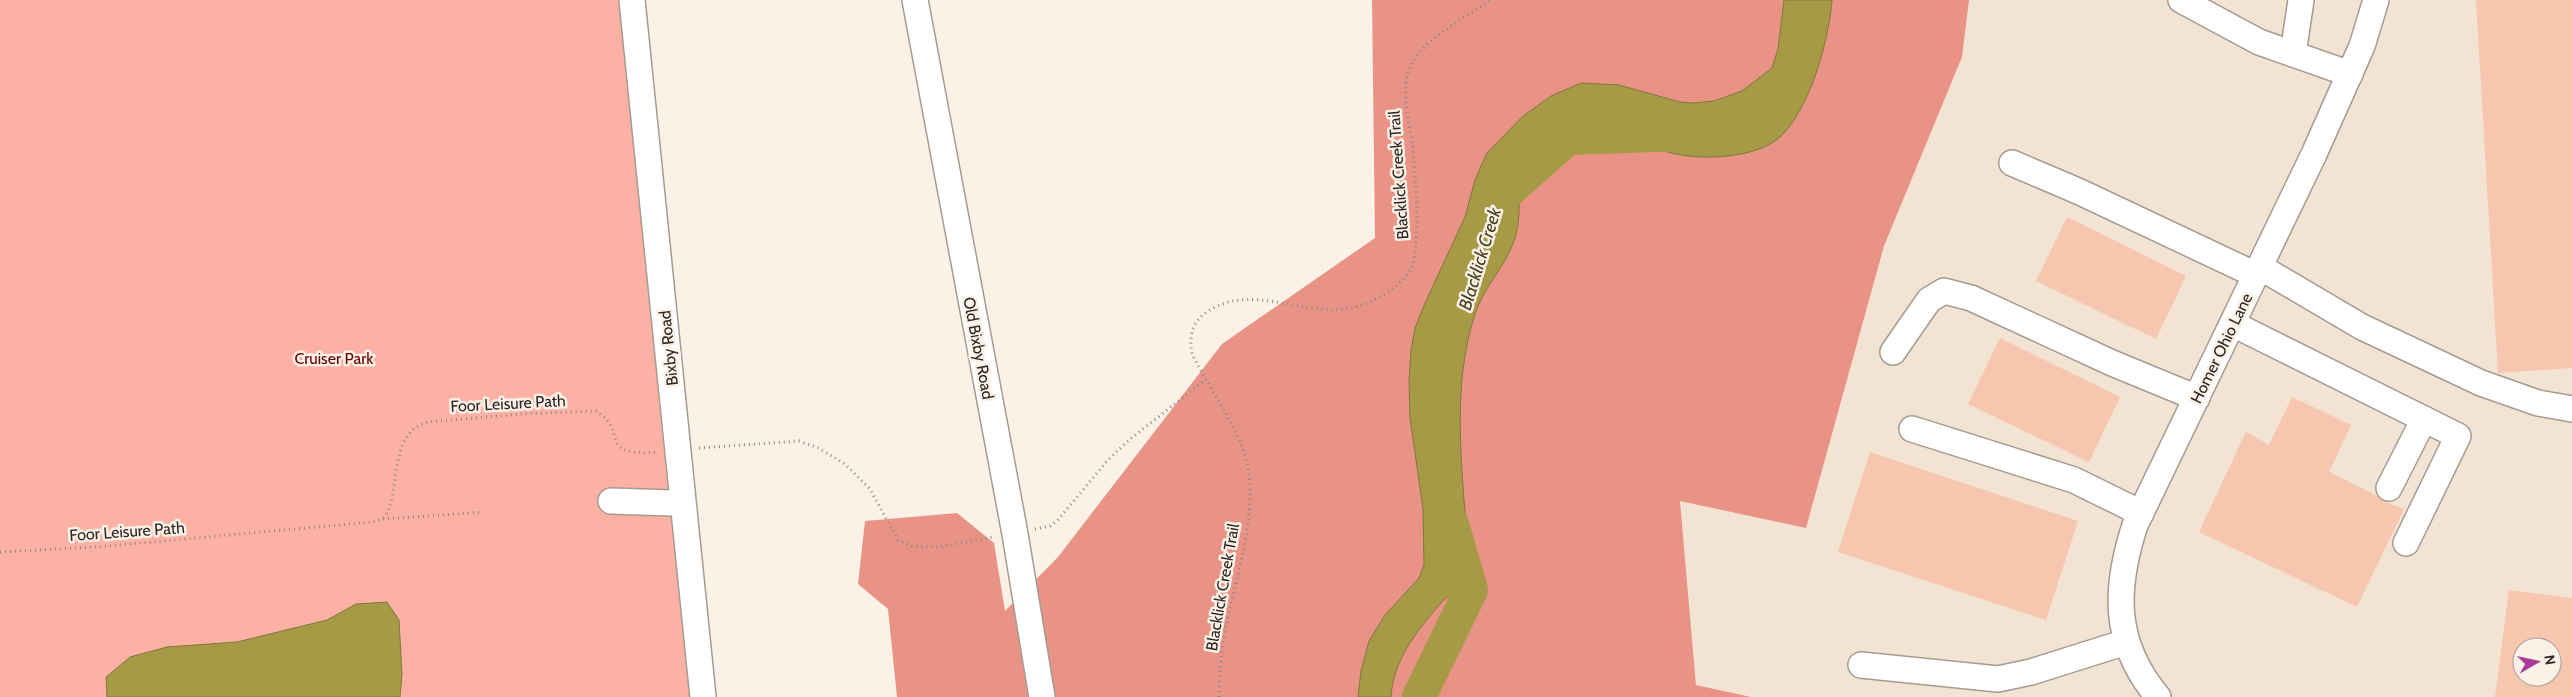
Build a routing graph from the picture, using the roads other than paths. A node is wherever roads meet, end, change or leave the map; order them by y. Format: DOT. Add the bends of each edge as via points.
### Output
graph roads {
  1 [pos="632,0"];
  2 [pos="914,0"];
  3 [pos="2181,0"];
  4 [pos="2301,0"];
  5 [pos="2376,0"];
  6 [pos="2293,54"];
  7 [pos="2350,74"];
  8 [pos="2012,162"];
  9 [pos="2258,271"];
  10 [pos="2233,324"];
  11 [pos="1893,352"];
  12 [pos="2197,398"];
  13 [pos="2572,409"];
  14 [pos="2424,419"];
  15 [pos="1912,429"];
  16 [pos="2390,488"];
  17 [pos="611,500"];
  18 [pos="672,503"];
  19 [pos="2141,513"];
  20 [pos="2406,543"];
  21 [pos="2126,642"];
  22 [pos="1861,665"];
  23 [pos="703,697"];
  24 [pos="1042,697"];
  25 [pos="2158,697"];
  1 -- 23 [label="street, Bixby Road"];
  2 -- 24 [label="street, Old Bixby Road" via="1015,534"];
  3 -- 6 [label="street" via="2260,42"];
  4 -- 6 [label="street"];
  5 -- 7 [label="street, Homer Ohio Lane"];
  6 -- 7 [label="street"];
  7 -- 9 [label="street, Homer Ohio Lane"];
  8 -- 9 [label="street"];
  9 -- 10 [label="street, Homer Ohio Lane"];
  9 -- 13 [label="street" via="2362,327 2481,383 2538,404"];
  10 -- 12 [label="street, Homer Ohio Lane"];
  10 -- 14 [label="street"];
  11 -- 12 [label="street" via="1929,300 1944,291 1980,301 2112,363"];
  12 -- 19 [label="street, Homer Ohio Lane"];
  14 -- 16 [label="street"];
  14 -- 20 [label="street" via="2458,436"];
  15 -- 19 [label="street" via="2074,480"];
  17 -- 18 [label="street"];
  19 -- 21 [label="street, Homer Ohio Lane" via="2126,554 2120,583 2120,612"];
  21 -- 22 [label="street" via="1998,679"];
  21 -- 25 [label="street, Homer Ohio Lane" via="2145,680"];
}
